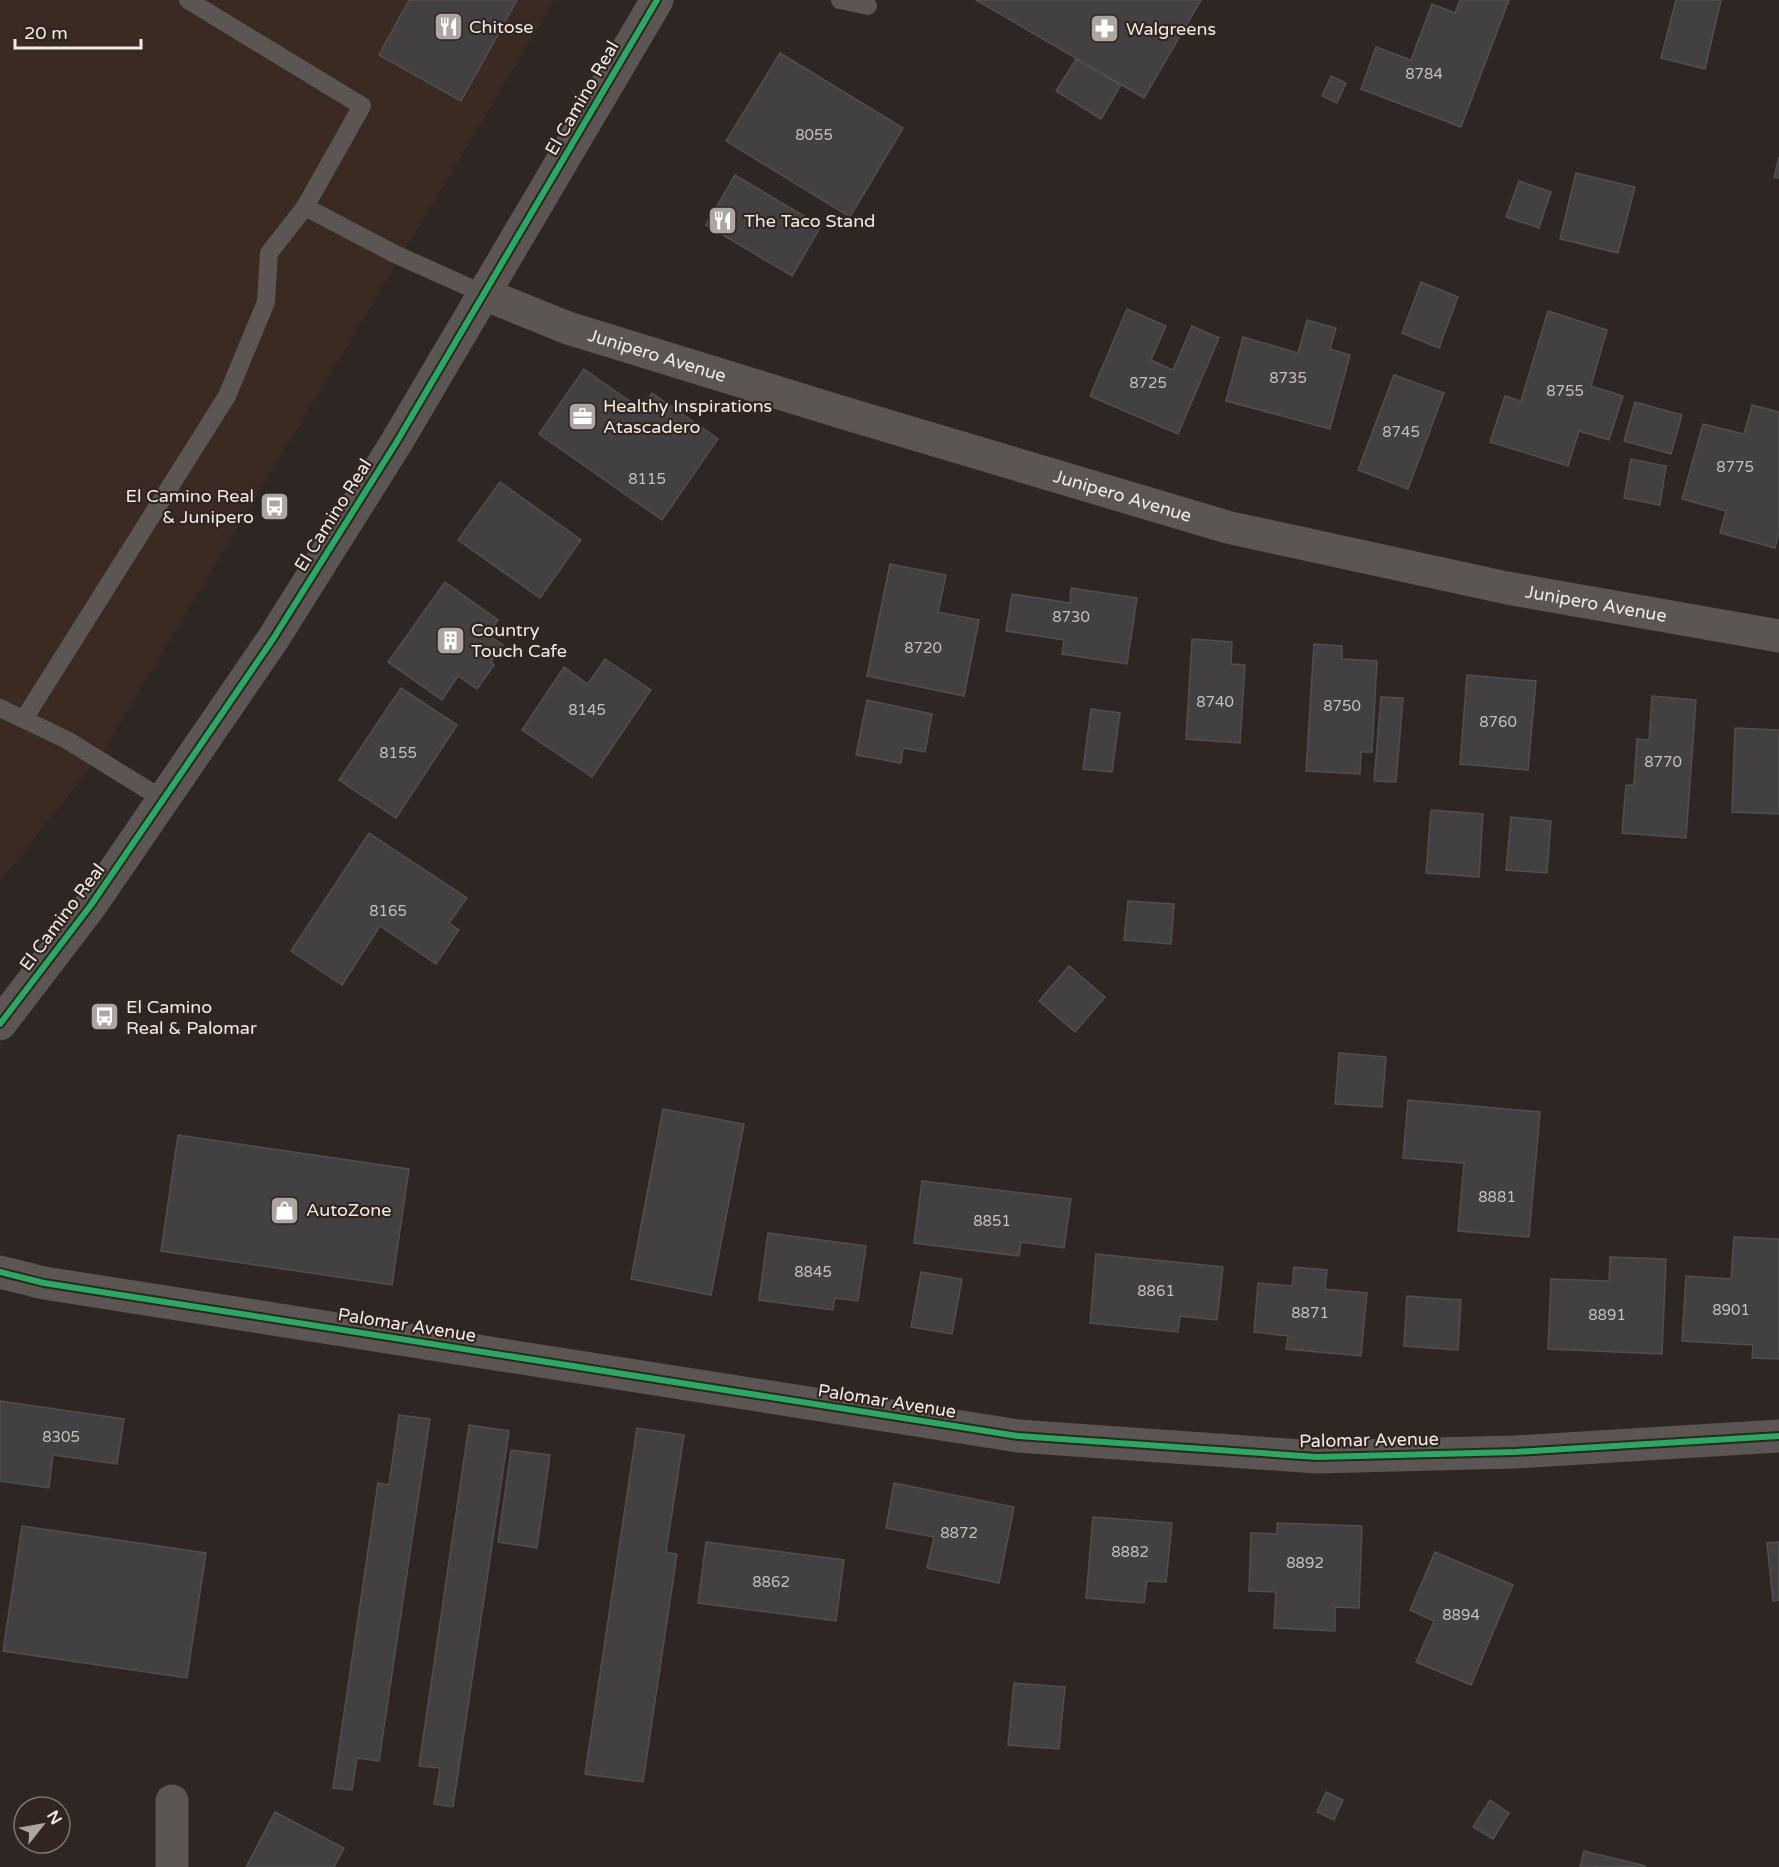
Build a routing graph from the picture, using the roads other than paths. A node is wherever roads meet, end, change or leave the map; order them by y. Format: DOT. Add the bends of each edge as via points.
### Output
graph roads {
  1 [pos="188,0"];
  2 [pos="657,0"];
  3 [pos="840,0"];
  4 [pos="863,0"];
  5 [pos="304,207"];
  6 [pos="484,294"];
  7 [pos="1779,636"];
  8 [pos="0,708"];
  9 [pos="24,719"];
  10 [pos="164,800"];
  11 [pos="0,1024"];
  12 [pos="0,1272"];
  13 [pos="1779,1436"];
  14 [pos="172,1801"];
  15 [pos="172,1867"];
  1 -- 5 [label="lane" via="362,106"];
  2 -- 6 [label="street, El Camino Real"];
  3 -- 4 [label="lane" via="868,6"];
  5 -- 6 [label="lane"];
  5 -- 9 [label="lane" via="269,253 266,302 227,396"];
  6 -- 7 [label="street, Junipero Avenue" via="568,328 1227,527 1508,588"];
  6 -- 10 [label="street, El Camino Real" via="396,444 285,620"];
  8 -- 9 [label="lane"];
  9 -- 10 [label="lane" via="67,740"];
  10 -- 11 [label="street, El Camino Real" via="91,905"];
  12 -- 13 [label="street, Palomar Avenue" via="68,1287 1017,1436 1317,1457 1515,1452"];
  14 -- 15 [label="street"];
}
